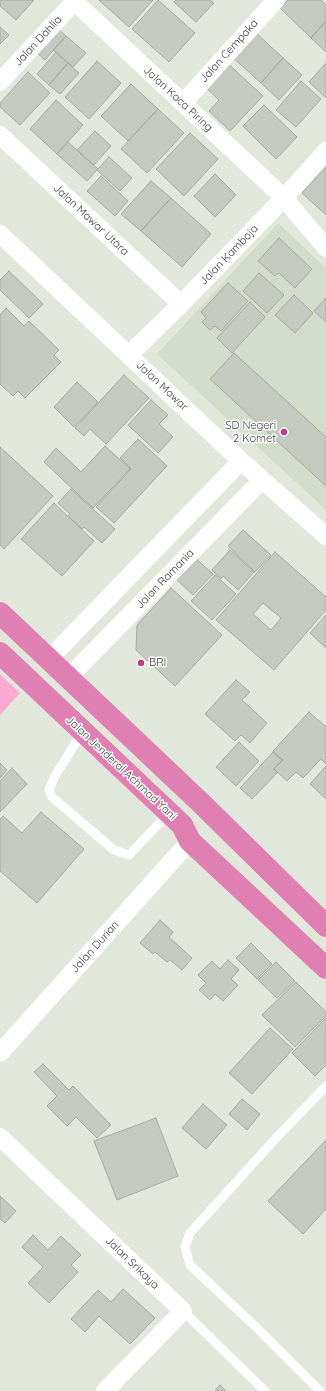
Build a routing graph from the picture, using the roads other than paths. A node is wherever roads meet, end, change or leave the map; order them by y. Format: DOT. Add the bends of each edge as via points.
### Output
graph roads {
  1 [pos="276,0"];
  2 [pos="75,1"];
  3 [pos="0,82"];
  4 [pos="183,103"];
  5 [pos="0,135"];
  6 [pos="326,151"];
  7 [pos="284,198"];
  8 [pos="0,234"];
  9 [pos="326,248"];
  10 [pos="182,304"];
  11 [pos="129,355"];
  12 [pos="241,461"];
  13 [pos="262,480"];
  14 [pos="326,536"];
  15 [pos="0,613"];
  16 [pos="0,653"];
  17 [pos="49,658"];
  18 [pos="69,677"];
  19 [pos="83,731"];
  20 [pos="201,803"];
  21 [pos="180,826"];
  22 [pos="326,926"];
  23 [pos="326,968"];
  24 [pos="0,1053"];
  25 [pos="326,1086"];
  26 [pos="0,1137"];
  27 [pos="183,1312"];
  28 [pos="105,1391"];
  29 [pos="265,1391"];
  30 [pos="320,1391"];
  1 -- 4 [label="street, Jalan Cempaka"];
  2 -- 3 [label="street, Jalan Dahlia"];
  2 -- 4 [label="street, Jalan Kaca Piring"];
  4 -- 7 [label="street, Jalan Kaca Piring"];
  5 -- 10 [label="street, Jalan Mawar Utara"];
  6 -- 7 [label="street, Jalan Kamboja"];
  7 -- 9 [label="street, Jalan Kaca Piring"];
  7 -- 10 [label="street, Jalan Kamboja"];
  8 -- 11 [label="street, Jalan Mawar"];
  10 -- 11 [label="street, Jalan Kamboja"];
  11 -- 12 [label="street, Jalan Mawar"];
  12 -- 13 [label="street, Jalan Mawar"];
  12 -- 17 [label="street"];
  13 -- 14 [label="street, Jalan Mawar"];
  13 -- 18 [label="street, Jalan Ramania"];
  15 -- 17 [label="highway"];
  16 -- 19 [label="highway, Jalan Jenderal Achmad Yani"];
  17 -- 18 [label="highway"];
  18 -- 20 [label="highway"];
  19 -- 21 [label="highway, Jalan Jenderal Achmad Yani"];
  19 -- 21 [label="lane" via="55,776 49,790 52,797 114,850 129,855"];
  20 -- 21 [label="highway"];
  20 -- 22 [label="highway"];
  21 -- 23 [label="highway, Jalan Jenderal Achmad Yani"];
  21 -- 24 [label="street, Jalan Durian"];
  25 -- 30 [label="lane" via="190,1233 185,1247 190,1265"];
  26 -- 27 [label="street, Jalan Srikaya"];
  27 -- 28 [label="street"];
  27 -- 29 [label="lane"];
}
